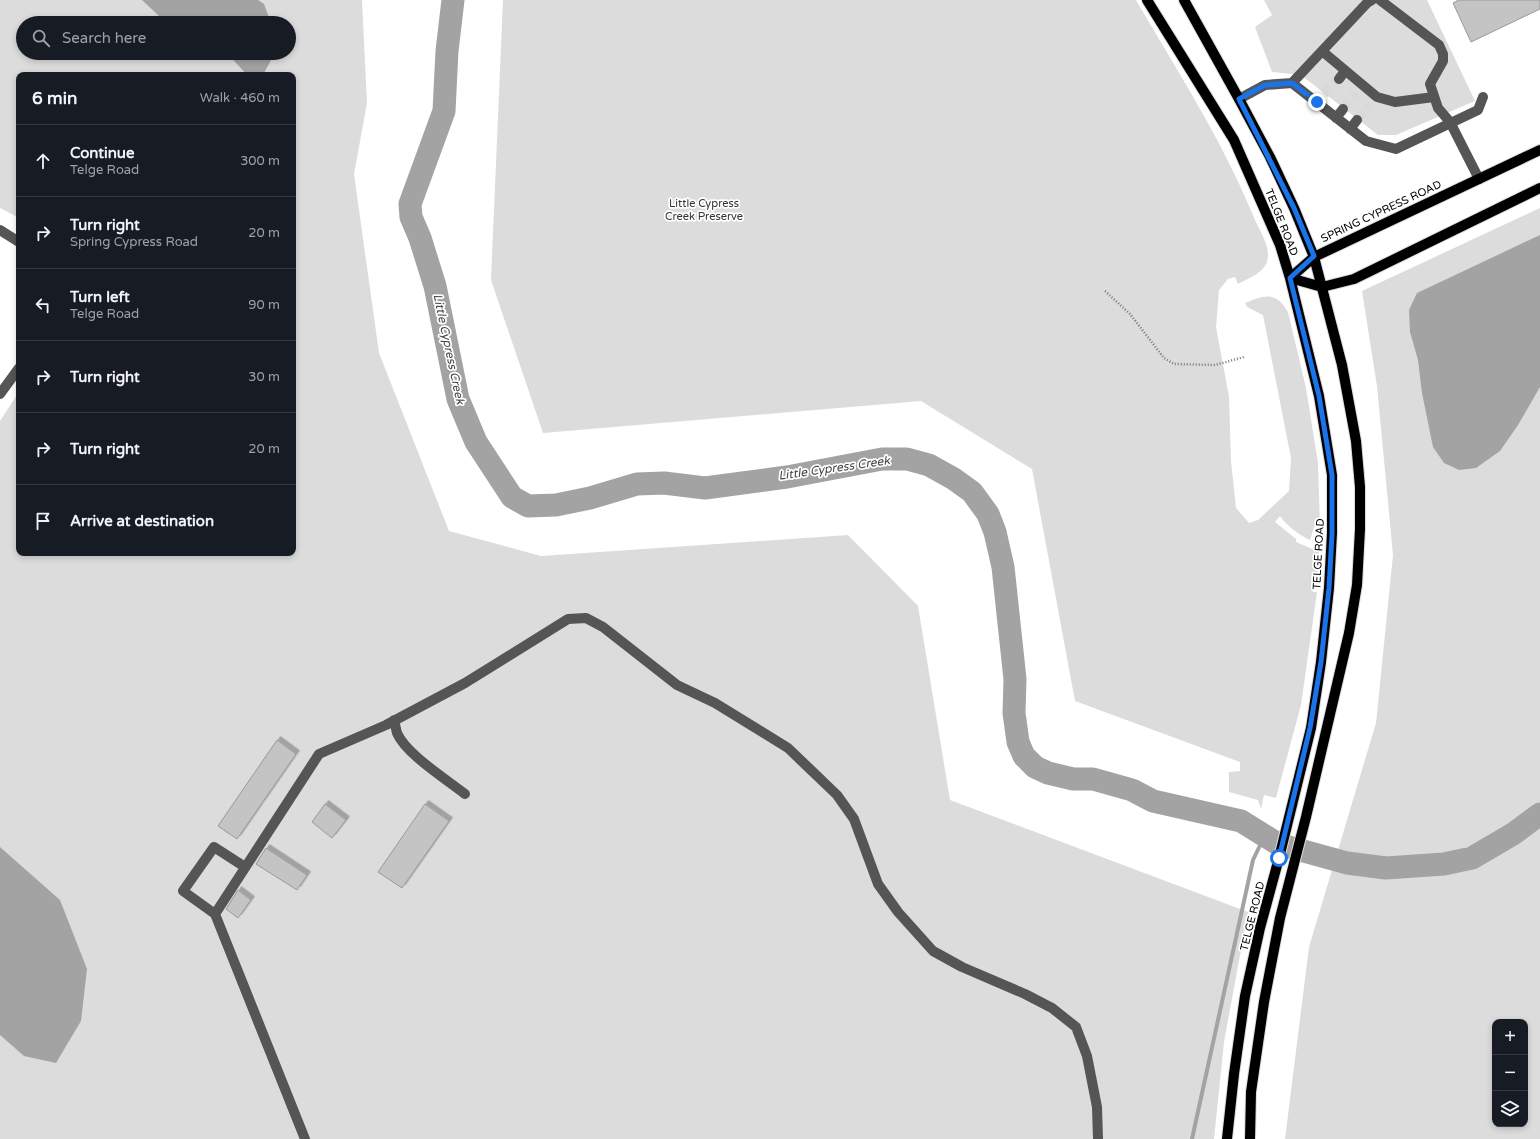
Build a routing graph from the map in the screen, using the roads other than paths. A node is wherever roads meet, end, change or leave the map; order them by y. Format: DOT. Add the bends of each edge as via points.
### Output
graph roads {
  1 [pos="1147,0"];
  2 [pos="1184,0"];
  3 [pos="1372,0"];
  4 [pos="1380,0"];
  5 [pos="1322,51"];
  6 [pos="1292,83"];
  7 [pos="1324,94"];
  8 [pos="1434,97"];
  9 [pos="1483,97"];
  10 [pos="1239,99"];
  11 [pos="1317,102"];
  12 [pos="1343,109"];
  13 [pos="1336,118"];
  14 [pos="1357,120"];
  15 [pos="1450,122"];
  16 [pos="1350,129"];
  17 [pos="1540,150"];
  18 [pos="1479,179"];
  19 [pos="1540,188"];
  20 [pos="0,230"];
  21 [pos="16,240"];
  22 [pos="1314,256"];
  23 [pos="1290,278"];
  24 [pos="1322,287"];
  25 [pos="16,372"];
  26 [pos="0,394"];
  27 [pos="394,720"];
  28 [pos="465,794"];
  29 [pos="245,867"];
  30 [pos="215,914"];
  31 [pos="305,1139"];
  32 [pos="1098,1139"];
  33 [pos="1227,1139"];
  34 [pos="1250,1139"];
  1 -- 23 [label="main road, TELGE ROAD" via="1234,140 1280,245"];
  2 -- 10 [label="main road, TELGE ROAD"];
  3 -- 5 [label="street"];
  4 -- 8 [label="street" via="1439,45 1443,61 1430,84"];
  5 -- 6 [label="street"];
  5 -- 8 [label="street" via="1342,75 1374,101 1395,102"];
  6 -- 10 [label="street" via="1265,85"];
  6 -- 11 [label="street"];
  7 -- 11 [label="street"];
  8 -- 15 [label="street" via="1438,108"];
  9 -- 15 [label="street" via="1478,110"];
  10 -- 22 [label="main road, TELGE ROAD" via="1294,208"];
  11 -- 13 [label="street"];
  12 -- 13 [label="street"];
  13 -- 16 [label="street"];
  14 -- 16 [label="street"];
  15 -- 16 [label="street" via="1396,149 1366,141"];
  15 -- 18 [label="street"];
  17 -- 18 [label="main road, SPRING CYPRESS ROAD"];
  18 -- 22 [label="main road, SPRING CYPRESS ROAD"];
  19 -- 24 [label="main road" via="1354,279"];
  20 -- 21 [label="street"];
  22 -- 23 [label="main road, SPRING CYPRESS ROAD"];
  22 -- 24 [label="main road, TELGE ROAD"];
  23 -- 24 [label="main road"];
  23 -- 33 [label="main road, TELGE ROAD" via="1321,404 1332,475 1329,588 1321,662 1310,728 1245,996"];
  24 -- 34 [label="main road, TELGE ROAD" via="1342,365 1356,441 1360,487 1357,585 1350,633 1280,918 1251,1092"];
  25 -- 26 [label="street"];
  27 -- 28 [label="street" via="403,743"];
  27 -- 29 [label="street" via="319,754"];
  27 -- 32 [label="street" via="466,683 568,619 586,618 603,627 676,685 715,703 788,748 837,795 854,819 878,884 898,912 933,951 1052,1008 1076,1027 1090,1070 1097,1107"];
  29 -- 30 [label="street"];
  29 -- 30 [label="street" via="214,847 183,891"];
  30 -- 31 [label="street"];
}
